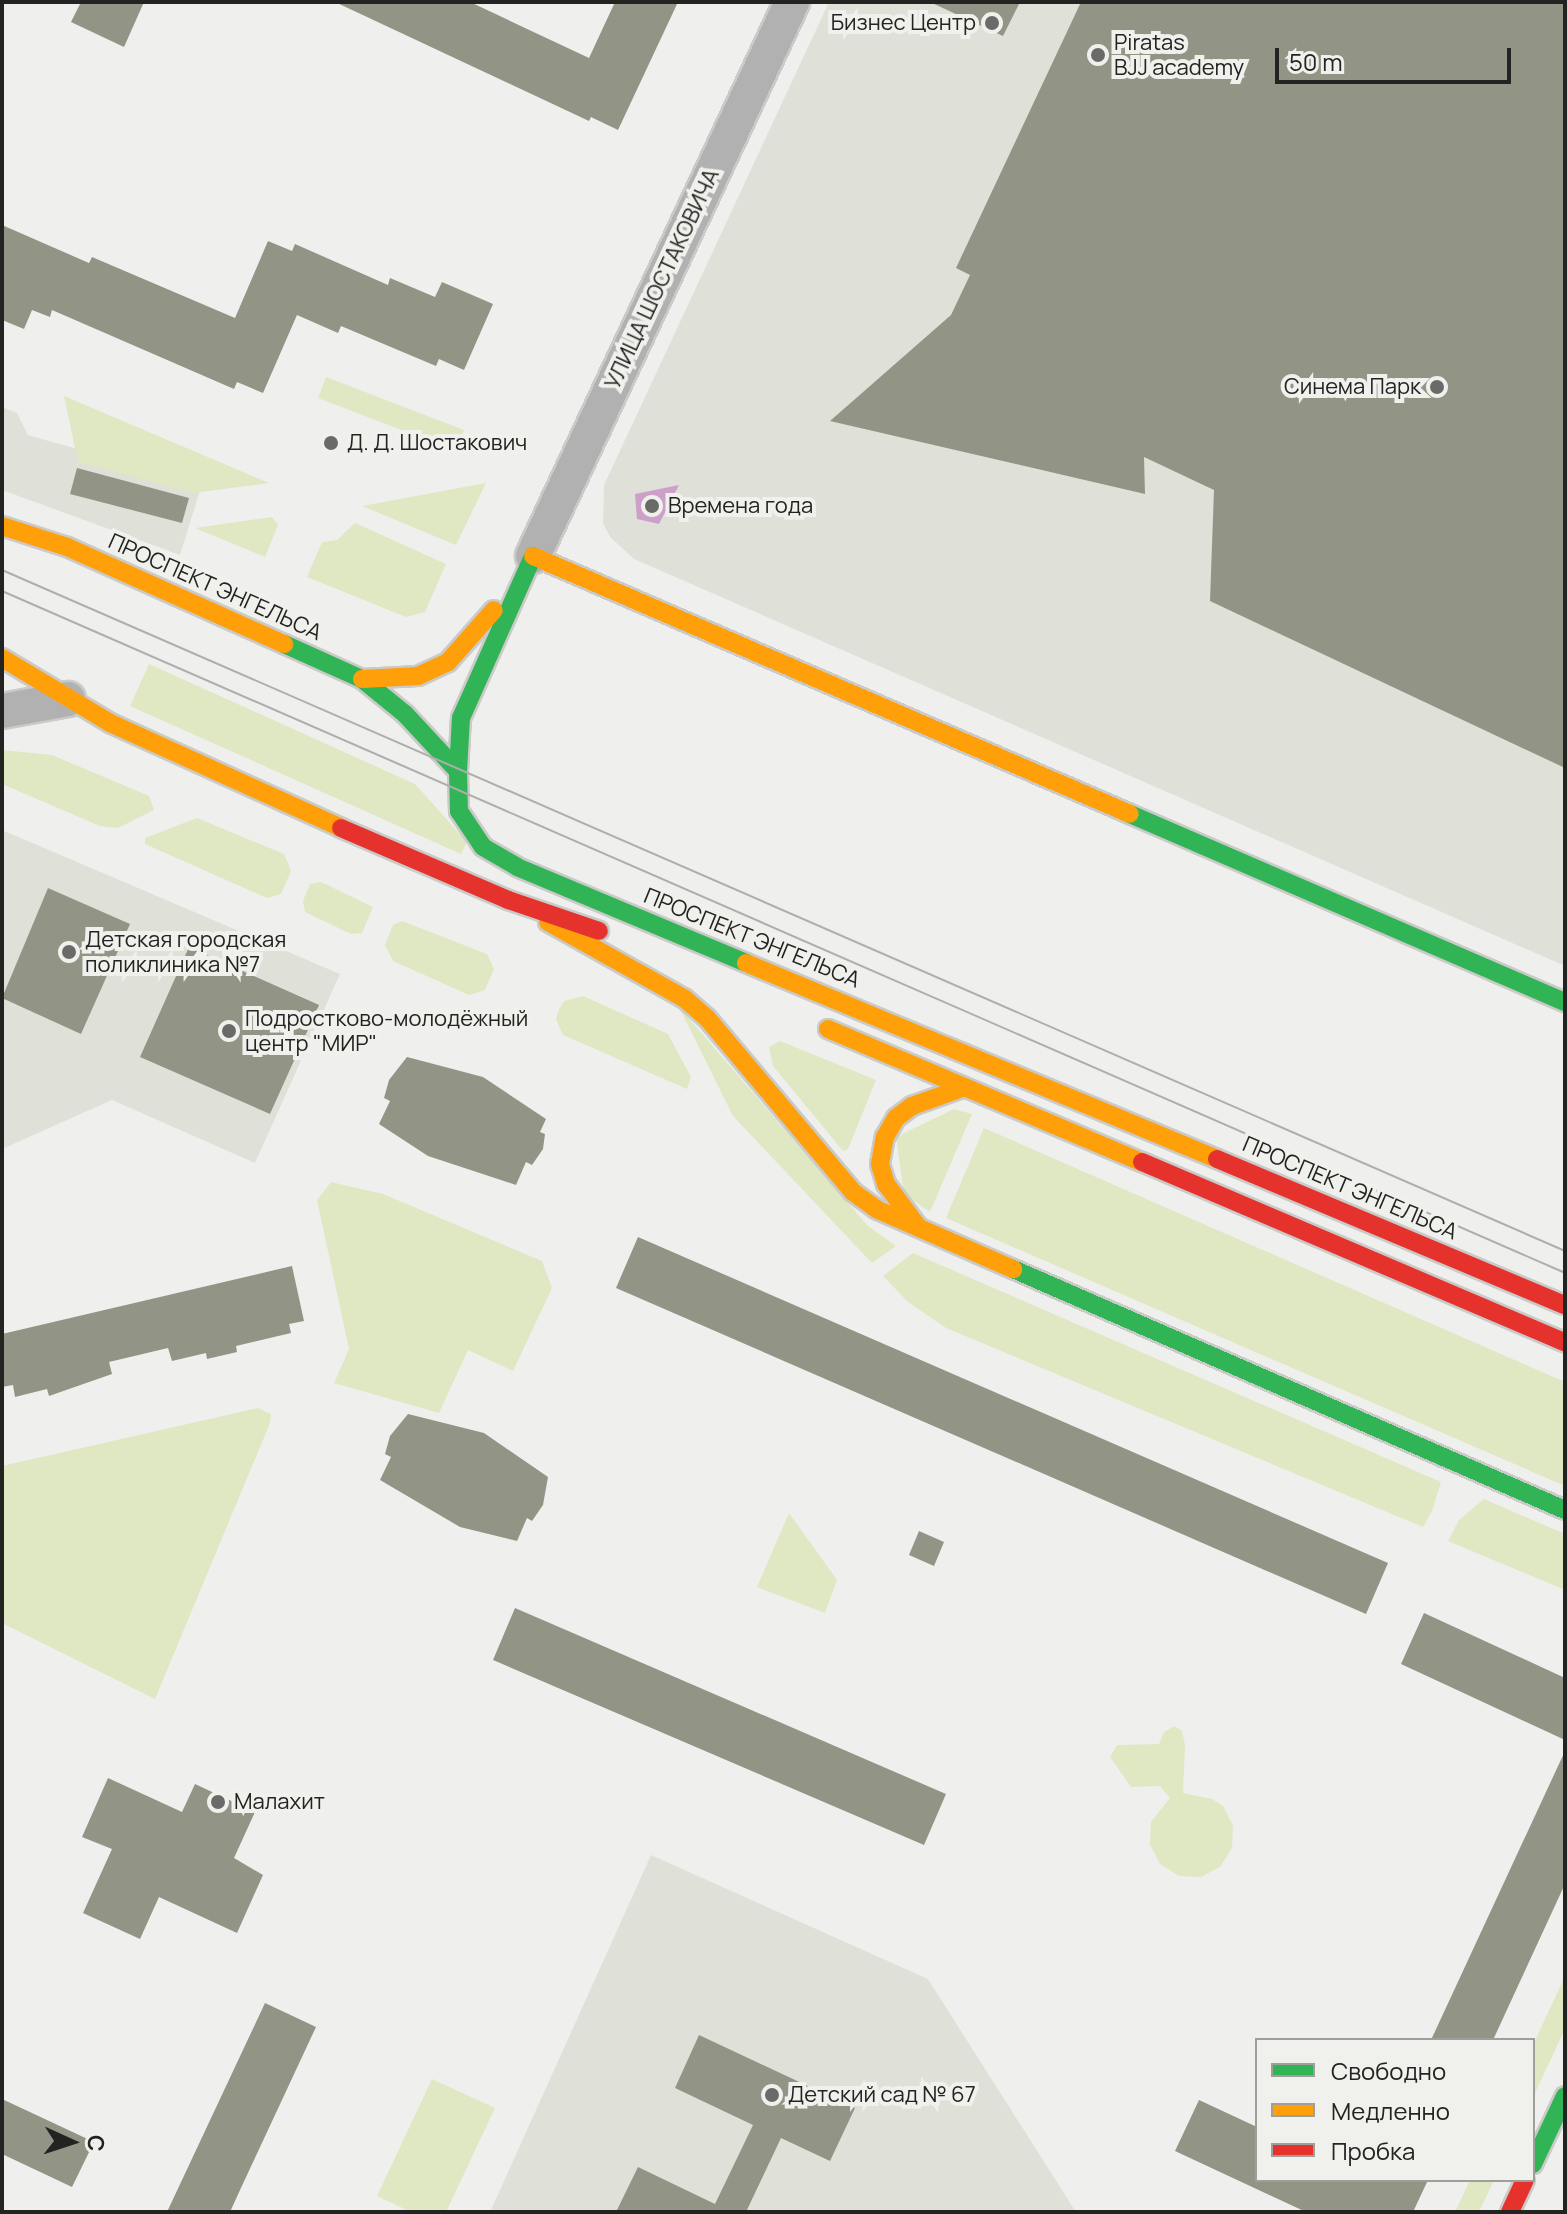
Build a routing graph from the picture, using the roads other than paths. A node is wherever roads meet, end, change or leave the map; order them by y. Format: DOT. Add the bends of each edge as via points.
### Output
graph roads {
  1 [pos="792,2"];
  2 [pos="2,526"];
  3 [pos="533,556"];
  4 [pos="2,658"];
  5 [pos="362,679"];
  6 [pos="68,699"];
  7 [pos="2,711"];
  8 [pos="458,771"];
  9 [pos="508,900"];
  10 [pos="628,943"];
  11 [pos="1565,1002"];
  12 [pos="812,1022"];
  13 [pos="965,1087"];
  14 [pos="922,1232"];
  15 [pos="1565,1305"];
  16 [pos="1565,1342"];
  17 [pos="1565,1510"];
  18 [pos="1565,2096"];
  19 [pos="1535,2160"];
  20 [pos="1524,2182"];
  21 [pos="1510,2212"];
  1 -- 3 [label="street, УЛИЦА ШОСТАКОВИЧА"];
  2 -- 5 [label="main road, ПРОСПЕКТ ЭНГЕЛЬСА" via="67,547"];
  3 -- 5 [label="main road, УЛИЦА ШОСТАКОВИЧА" via="476,636 448,662 418,676"];
  3 -- 8 [label="main road, УЛИЦА ШОСТАКОВИЧА" via="461,718"];
  3 -- 11 [label="main road"];
  4 -- 6 [label="main road"];
  5 -- 8 [label="main road, ПРОСПЕКТ ЭНГЕЛЬСА" via="405,714"];
  6 -- 7 [label="street"];
  6 -- 9 [label="main road" via="246,785"];
  8 -- 15 [label="main road, ПРОСПЕКТ ЭНГЕЛЬСА" via="459,811 468,829 483,847 517,867"];
  9 -- 10 [label="main road"];
  9 -- 14 [label="main road" via="685,999 721,1032 853,1192"];
  12 -- 13 [label="main road"];
  13 -- 14 [label="main road" via="912,1106 896,1118 885,1137 880,1164 886,1184"];
  13 -- 16 [label="main road"];
  14 -- 17 [label="main road"];
  18 -- 19 [label="main road"];
  20 -- 21 [label="main road"];
}
